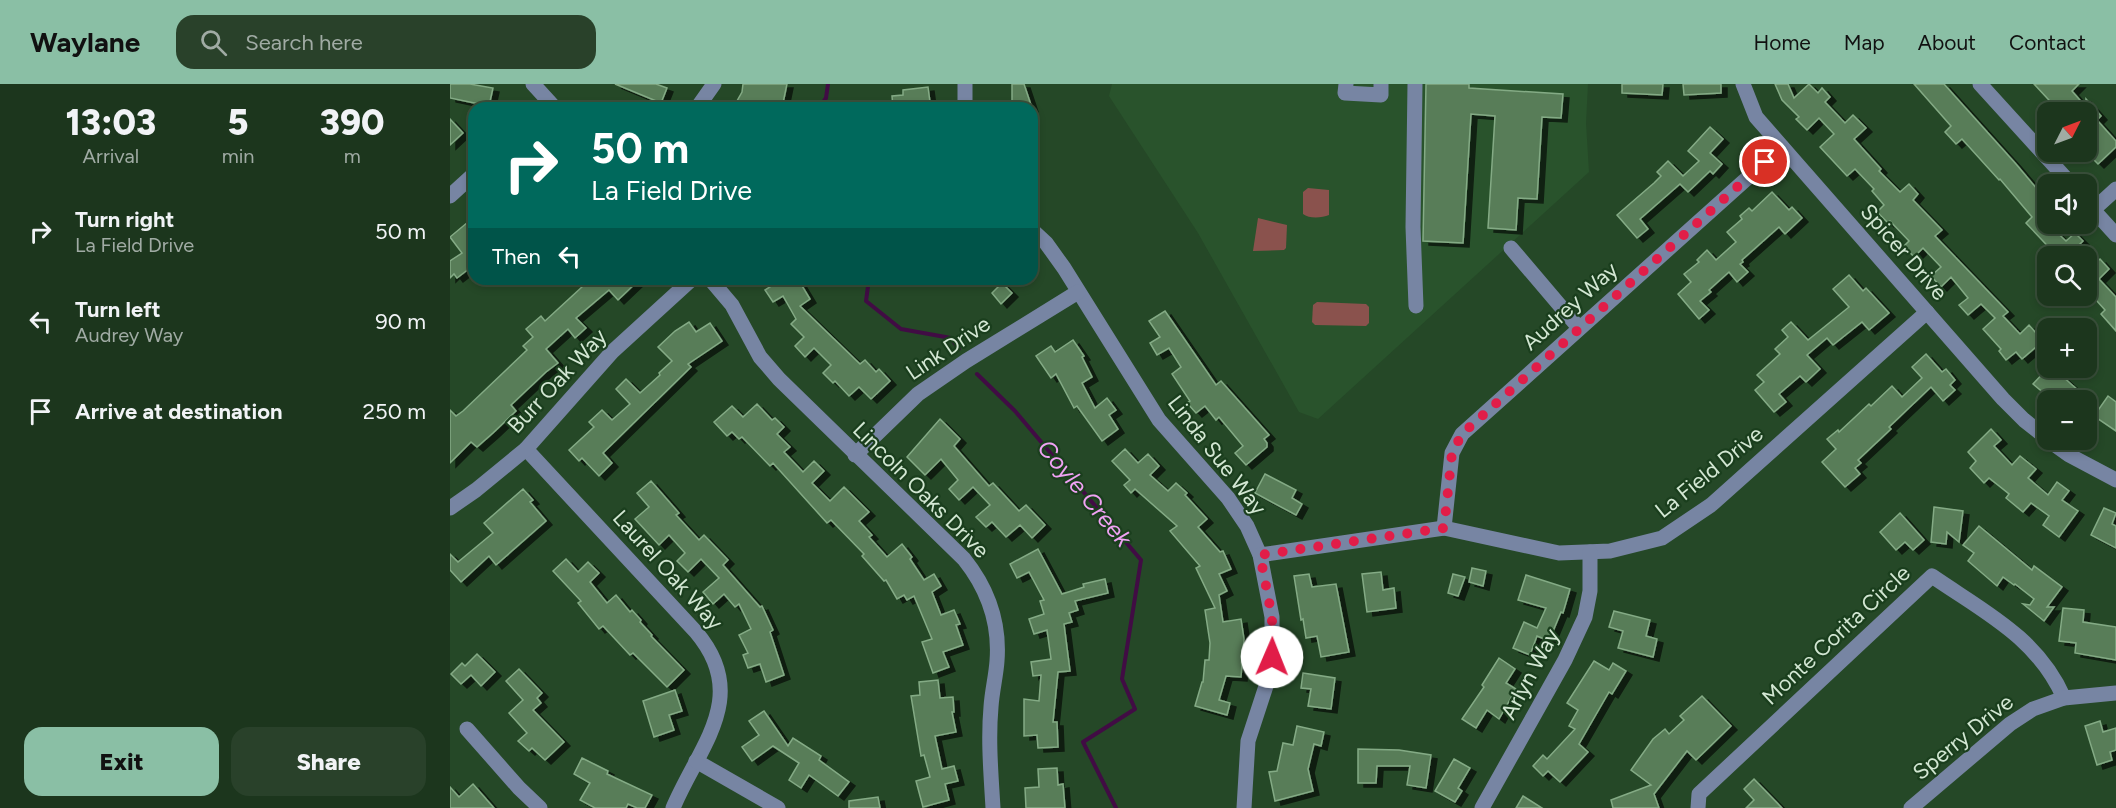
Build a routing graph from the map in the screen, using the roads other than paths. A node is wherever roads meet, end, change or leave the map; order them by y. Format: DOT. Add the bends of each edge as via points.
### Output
graph roads {
  1 [pos="533,84"];
  2 [pos="714,84"];
  3 [pos="965,84"];
  4 [pos="1346,84"];
  5 [pos="1381,84"];
  6 [pos="1415,84"];
  7 [pos="1743,84"];
  8 [pos="1980,84"];
  9 [pos="546,102"];
  10 [pos="701,102"];
  11 [pos="965,102"];
  12 [pos="1782,147"];
  13 [pos="2062,174"];
  14 [pos="468,180"];
  15 [pos="2116,189"];
  16 [pos="450,196"];
  17 [pos="2097,201"];
  18 [pos="2097,214"];
  19 [pos="2116,235"];
  20 [pos="1038,236"];
  21 [pos="1511,248"];
  22 [pos="686,285"];
  23 [pos="716,285"];
  24 [pos="1078,292"];
  25 [pos="1416,306"];
  26 [pos="1927,312"];
  27 [pos="1579,328"];
  28 [pos="2037,430"];
  29 [pos="526,449"];
  30 [pos="2062,450"];
  31 [pos="855,455"];
  32 [pos="2116,480"];
  33 [pos="450,508"];
  34 [pos="1444,528"];
  35 [pos="1590,552"];
  36 [pos="1260,555"];
  37 [pos="2116,693"];
  38 [pos="2064,698"];
  39 [pos="467,729"];
  40 [pos="696,761"];
  41 [pos="540,808"];
  42 [pos="673,808"];
  43 [pos="778,808"];
  44 [pos="993,808"];
  45 [pos="1244,808"];
  46 [pos="1482,808"];
  47 [pos="1698,808"];
  48 [pos="1911,808"];
  1 -- 9 [label="street"];
  2 -- 10 [label="street"];
  3 -- 11 [label="street"];
  4 -- 5 [label="street" via="1346,93 1381,95"];
  6 -- 25 [label="street"];
  7 -- 12 [label="street, Spicer Drive" via="1756,117"];
  8 -- 13 [label="street"];
  12 -- 26 [label="street, Spicer Drive"];
  12 -- 27 [label="street, Audrey Way"];
  14 -- 16 [label="street"];
  15 -- 17 [label="street"];
  18 -- 19 [label="street"];
  20 -- 24 [label="street, Linda Sue Way"];
  21 -- 27 [label="street"];
  22 -- 29 [label="street, Burr Oak Way" via="598,366"];
  23 -- 31 [label="street, Lincoln Oaks Drive" via="732,304 772,372"];
  24 -- 31 [label="street, Link Drive" via="918,394"];
  24 -- 36 [label="street, Linda Sue Way" via="1159,420 1228,498"];
  26 -- 28 [label="street, Spicer Drive" via="2003,399"];
  26 -- 35 [label="street, La Field Drive" via="1711,505 1662,538"];
  27 -- 34 [label="street, Audrey Way" via="1462,434 1452,453"];
  29 -- 33 [label="street, Burr Oak Way"];
  29 -- 40 [label="street, Laurel Oak Way" via="708,648 718,674 720,702 713,730"];
  30 -- 32 [label="street, Spicer Drive"];
  31 -- 44 [label="street, Lincoln Oaks Drive" via="964,559 992,607 998,644 990,736"];
  34 -- 35 [label="street, La Field Drive" via="1559,553"];
  34 -- 36 [label="street, La Field Drive"];
  35 -- 46 [label="street, Arlyn Way" via="1585,617"];
  36 -- 45 [label="street, Linda Sue Way" via="1272,617 1272,657 1248,741"];
  37 -- 38 [label="street, Sperry Drive"];
  38 -- 47 [label="street, Monte Corita Circle" via="2035,651 1932,576 1699,794"];
  38 -- 48 [label="street, Sperry Drive" via="2033,709 2010,724"];
  39 -- 41 [label="street"];
  40 -- 42 [label="street, Laurel Oak Way"];
  40 -- 43 [label="street"];
}
